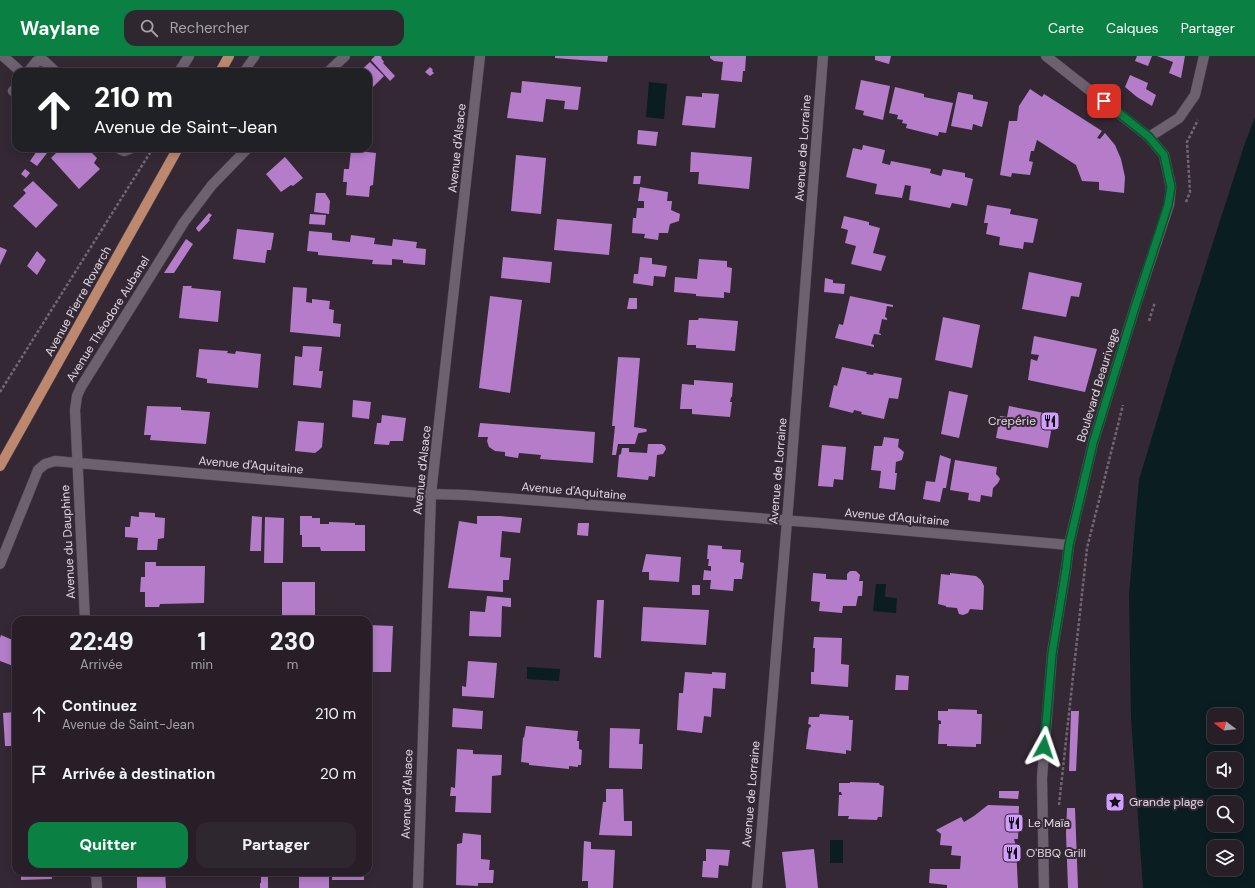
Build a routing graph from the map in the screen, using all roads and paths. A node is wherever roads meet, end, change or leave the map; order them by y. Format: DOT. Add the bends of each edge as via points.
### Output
graph roads {
  1 [pos="3,56"];
  2 [pos="188,56"];
  3 [pos="229,56"];
  4 [pos="255,56"];
  5 [pos="345,56"];
  6 [pos="480,56"];
  7 [pos="823,56"];
  8 [pos="1046,56"];
  9 [pos="1204,56"];
  10 [pos="16,68"];
  11 [pos="31,68"];
  12 [pos="52,68"];
  13 [pos="181,68"];
  14 [pos="222,68"];
  15 [pos="246,68"];
  16 [pos="332,68"];
  17 [pos="1149,137"];
  18 [pos="1187,142"];
  19 [pos="150,152"];
  20 [pos="176,152"];
  21 [pos="244,152"];
  22 [pos="1185,206"];
  23 [pos="1156,299"];
  24 [pos="1149,321"];
  25 [pos="0,392"];
  26 [pos="1124,398"];
  27 [pos="78,463"];
  28 [pos="0,466"];
  29 [pos="431,494"];
  30 [pos="787,520"];
  31 [pos="1069,545"];
  32 [pos="0,564"];
  33 [pos="85,616"];
  34 [pos="1059,812"];
  35 [pos="96,876"];
  36 [pos="97,888"];
  37 [pos="418,888"];
  38 [pos="757,888"];
  39 [pos="1044,888"];
  1 -- 10 [label="street"];
  2 -- 13 [label="street"];
  3 -- 14 [label="main road"];
  4 -- 15 [label="lane"];
  5 -- 16 [label="street"];
  6 -- 29 [label="street, Avenue d'Alsace"];
  7 -- 30 [label="street, Avenue de Lorraine"];
  8 -- 17 [label="street, Boulevard Beaurivage"];
  9 -- 17 [label="street" via="1195,95 1179,118"];
  11 -- 12 [label="street" via="37,61 44,61"];
  17 -- 31 [label="street, Boulevard Beaurivage" via="1164,155 1171,187 1168,205 1096,436"];
  18 -- 22 [label="path" via="1190,192"];
  19 -- 25 [label="path"];
  20 -- 28 [label="main road, Avenue Pierre Rovarch"];
  21 -- 27 [label="street, Avenue Théodore Aubanel" via="212,185 184,222 81,387 75,410"];
  23 -- 24 [label="path"];
  26 -- 34 [label="path" via="1087,548"];
  27 -- 29 [label="street, Avenue d'Aquitaine"];
  27 -- 32 [label="street" via="55,461 38,470"];
  27 -- 33 [label="street, Avenue du Dauphine"];
  29 -- 30 [label="street, Avenue d'Aquitaine"];
  29 -- 37 [label="street, Avenue d'Alsace"];
  30 -- 31 [label="street, Avenue d'Aquitaine"];
  30 -- 38 [label="street, Avenue de Lorraine"];
  31 -- 39 [label="street, Boulevard Beaurivage" via="1052,654 1042,778"];
  35 -- 36 [label="street"];
}
